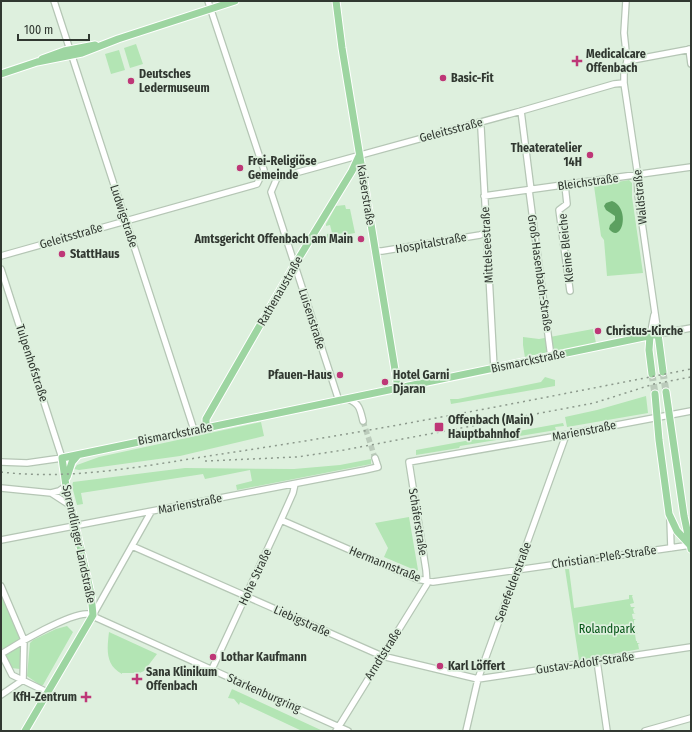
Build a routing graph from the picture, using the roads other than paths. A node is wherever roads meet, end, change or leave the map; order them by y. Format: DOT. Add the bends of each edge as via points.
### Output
graph roads {
  1 [pos="54,1"];
  2 [pos="208,1"];
  3 [pos="235,1"];
  4 [pos="336,1"];
  5 [pos="626,1"];
  6 [pos="211,9"];
  7 [pos="690,49"];
  8 [pos="71,53"];
  9 [pos="627,61"];
  10 [pos="691,64"];
  11 [pos="1,74"];
  12 [pos="624,83"];
  13 [pos="521,111"];
  14 [pos="479,122"];
  15 [pos="359,156"];
  16 [pos="691,167"];
  17 [pos="638,175"];
  18 [pos="565,185"];
  19 [pos="530,190"];
  20 [pos="271,192"];
  21 [pos="484,196"];
  22 [pos="126,221"];
  23 [pos="486,232"];
  24 [pos="375,252"];
  25 [pos="1,256"];
  26 [pos="294,266"];
  27 [pos="1,269"];
  28 [pos="570,291"];
  29 [pos="691,328"];
  30 [pos="654,335"];
  31 [pos="551,357"];
  32 [pos="494,368"];
  33 [pos="663,372"];
  34 [pos="652,374"];
  35 [pos="398,388"];
  36 [pos="666,392"];
  37 [pos="655,394"];
  38 [pos="366,395"];
  39 [pos="348,399"];
  40 [pos="339,401"];
  41 [pos="359,407"];
  42 [pos="691,410"];
  43 [pos="664,415"];
  44 [pos="363,422"];
  45 [pos="206,427"];
  46 [pos="194,430"];
  47 [pos="566,435"];
  48 [pos="79,454"];
  49 [pos="62,458"];
  50 [pos="375,458"];
  51 [pos="1,462"];
  52 [pos="409,462"];
  53 [pos="66,483"];
  54 [pos="295,484"];
  55 [pos="1,488"];
  56 [pos="51,493"];
  57 [pos="71,506"];
  58 [pos="151,512"];
  59 [pos="669,514"];
  60 [pos="281,520"];
  61 [pos="76,526"];
  62 [pos="1,540"];
  63 [pos="132,546"];
  64 [pos="691,547"];
  65 [pos="671,548"];
  66 [pos="518,570"];
  67 [pos="427,581"];
  68 [pos="1,586"];
  69 [pos="246,596"];
  70 [pos="93,615"];
  71 [pos="24,640"];
  72 [pos="691,647"];
  73 [pos="1,654"];
  74 [pos="382,656"];
  75 [pos="597,661"];
  76 [pos="212,669"];
  77 [pos="478,678"];
  78 [pos="23,680"];
  79 [pos="47,692"];
  80 [pos="1,695"];
  81 [pos="691,718"];
  82 [pos="337,729"];
  83 [pos="25,731"];
  84 [pos="348,731"];
  85 [pos="466,731"];
  86 [pos="607,731"];
  87 [pos="645,731"];
  1 -- 8 [label="street, Ludwigstraße"];
  2 -- 6 [label="street"];
  3 -- 6 [label="main road"];
  4 -- 15 [label="main road, Kaiserstraße"];
  5 -- 9 [label="street, Waldstraße" via="624,33"];
  6 -- 8 [label="main road" via="92,50"];
  6 -- 22 [label="street, Geleitsstraße" via="264,170 257,184"];
  7 -- 9 [label="street"];
  7 -- 10 [label="street"];
  8 -- 11 [label="main road" via="45,57"];
  8 -- 22 [label="street, Ludwigstraße"];
  9 -- 12 [label="street, Waldstraße"];
  12 -- 13 [label="street, Geleitsstraße"];
  12 -- 17 [label="street, Waldstraße"];
  13 -- 14 [label="street, Geleitsstraße"];
  13 -- 19 [label="street, Groß-Hasenbach-Straße"];
  14 -- 15 [label="street, Geleitsstraße"];
  14 -- 21 [label="street, Mittelseestraße"];
  15 -- 20 [label="street, Geleitsstraße" via="277,178"];
  15 -- 24 [label="main road, Kaiserstraße"];
  15 -- 26 [label="main road, Rathenaustraße"];
  16 -- 17 [label="street, Bleichstraße"];
  17 -- 18 [label="street, Bleichstraße"];
  17 -- 30 [label="street, Waldstraße" via="638,197 654,311"];
  18 -- 19 [label="street, Bleichstraße"];
  18 -- 28 [label="street, Kleine Bleiche" via="567,204 560,210"];
  19 -- 21 [label="street, Bleichstraße"];
  19 -- 31 [label="street, Groß-Hasenbach-Straße"];
  20 -- 26 [label="street, Luisenstraße"];
  21 -- 23 [label="street, Mittelseestraße"];
  22 -- 25 [label="street, Geleitsstraße"];
  22 -- 46 [label="street, Ludwigstraße"];
  23 -- 24 [label="street, Hospitalstraße"];
  23 -- 32 [label="street, Mittelseestraße"];
  24 -- 35 [label="main road, Kaiserstraße"];
  26 -- 40 [label="street, Luisenstraße"];
  26 -- 45 [label="main road, Rathenaustraße" via="206,419"];
  27 -- 49 [label="street, Tulpenhofstraße"];
  29 -- 30 [label="street, Bismarckstraße"];
  30 -- 31 [label="main road, Bismarckstraße"];
  30 -- 33 [label="main road, Waldstraße"];
  30 -- 34 [label="main road, Waldstraße" via="649,352"];
  31 -- 32 [label="main road, Bismarckstraße"];
  32 -- 35 [label="main road, Bismarckstraße"];
  35 -- 38 [label="main road, Bismarckstraße"];
  36 -- 43 [label="main road"];
  37 -- 43 [label="main road"];
  38 -- 39 [label="main road, Bismarckstraße"];
  38 -- 41 [label="street"];
  39 -- 40 [label="main road, Bismarckstraße"];
  39 -- 41 [label="street"];
  40 -- 45 [label="main road, Bismarckstraße"];
  41 -- 44 [label="street"];
  42 -- 43 [label="street, Marienstraße"];
  43 -- 47 [label="street, Marienstraße"];
  43 -- 59 [label="main road" via="658,440"];
  43 -- 64 [label="main road"];
  45 -- 46 [label="main road, Bismarckstraße"];
  46 -- 48 [label="main road, Bismarckstraße"];
  47 -- 52 [label="street, Marienstraße"];
  47 -- 66 [label="street, Senefelderstraße"];
  48 -- 49 [label="main road, Bismarckstraße"];
  48 -- 53 [label="main road" via="70,465"];
  49 -- 51 [label="street, Bismarckstraße" via="27,463"];
  49 -- 53 [label="main road, Sprendlinger Landstraße"];
  50 -- 54 [label="street, Marienstraße" via="378,467"];
  52 -- 67 [label="street, Schäferstraße"];
  53 -- 56 [label="street" via="59,491"];
  53 -- 57 [label="main road, Sprendlinger Landstraße"];
  54 -- 58 [label="street, Marienstraße"];
  54 -- 60 [label="street, Hohe Straße"];
  55 -- 56 [label="street"];
  56 -- 57 [label="street"];
  57 -- 61 [label="main road, Sprendlinger Landstraße"];
  58 -- 61 [label="street, Marienstraße"];
  58 -- 63 [label="street"];
  59 -- 64 [label="main road" via="677,531"];
  59 -- 65 [label="street"];
  60 -- 67 [label="street, Hermannstraße"];
  60 -- 69 [label="street, Hohe Straße"];
  61 -- 62 [label="street, Marienstraße"];
  61 -- 70 [label="main road, Sprendlinger Landstraße"];
  63 -- 69 [label="street, Liebigstraße"];
  63 -- 70 [label="street"];
  64 -- 65 [label="street, Christian-Pleß-Straße"];
  65 -- 66 [label="street, Christian-Pleß-Straße"];
  66 -- 67 [label="street, Hermannstraße"];
  66 -- 77 [label="street, Senefelderstraße"];
  67 -- 74 [label="street, Arndtstraße"];
  68 -- 71 [label="street"];
  69 -- 74 [label="street, Liebigstraße"];
  69 -- 76 [label="street, Hohe Straße"];
  70 -- 71 [label="street" via="81,614"];
  70 -- 76 [label="street, Starkenburgring"];
  70 -- 79 [label="main road, Sprendlinger Landstraße"];
  71 -- 73 [label="street"];
  71 -- 78 [label="street"];
  72 -- 75 [label="street, Gustav-Adolf-Straße"];
  73 -- 78 [label="street" via="13,677"];
  74 -- 77 [label="street, Liebigstraße"];
  74 -- 82 [label="street, Arndtstraße"];
  75 -- 77 [label="street, Gustav-Adolf-Straße"];
  75 -- 86 [label="street"];
  76 -- 82 [label="street, Starkenburgring"];
  77 -- 85 [label="street, Senefelderstraße"];
  78 -- 79 [label="street"];
  78 -- 80 [label="street"];
  79 -- 83 [label="main road, Sprendlinger Landstraße"];
  81 -- 87 [label="street"];
  82 -- 84 [label="street, Starkenburgring"];
}
